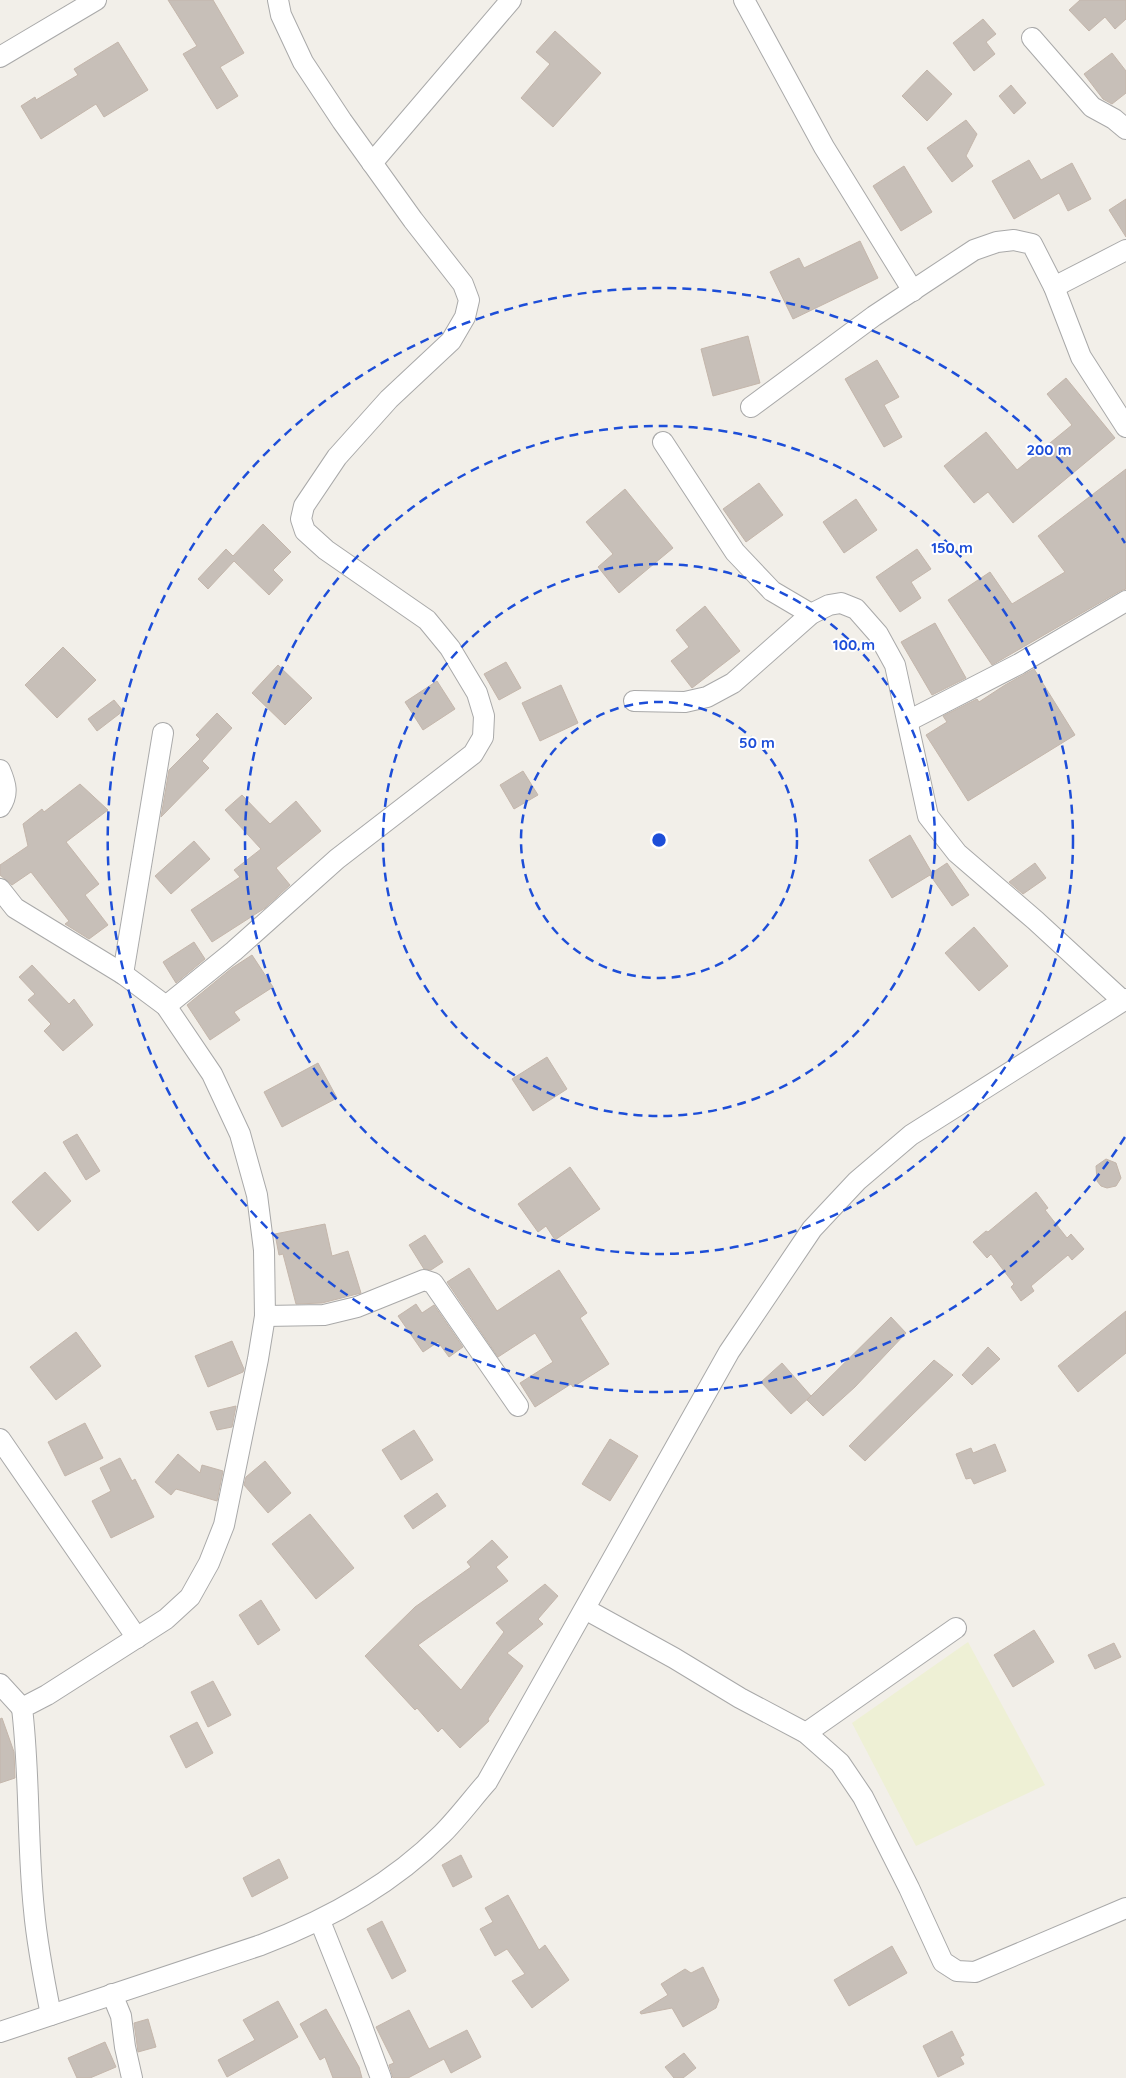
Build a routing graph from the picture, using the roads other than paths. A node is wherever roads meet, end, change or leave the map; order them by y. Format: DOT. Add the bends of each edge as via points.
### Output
graph roads {
  1 [pos="96,0"];
  2 [pos="278,0"];
  3 [pos="511,0"];
  4 [pos="744,0"];
  5 [pos="1032,38"];
  6 [pos="0,57"];
  7 [pos="1126,129"];
  8 [pos="372,163"];
  9 [pos="1126,250"];
  10 [pos="1054,287"];
  11 [pos="913,291"];
  12 [pos="751,407"];
  13 [pos="1126,427"];
  14 [pos="663,442"];
  15 [pos="1126,601"];
  16 [pos="811,614"];
  17 [pos="634,701"];
  18 [pos="908,721"];
  19 [pos="163,733"];
  20 [pos="0,770"];
  21 [pos="0,807"];
  22 [pos="0,889"];
  23 [pos="123,974"];
  24 [pos="1124,1000"];
  25 [pos="166,1006"];
  26 [pos="265,1316"];
  27 [pos="518,1406"];
  28 [pos="0,1439"];
  29 [pos="585,1609"];
  30 [pos="956,1628"];
  31 [pos="136,1638"];
  32 [pos="0,1684"];
  33 [pos="22,1708"];
  34 [pos="806,1733"];
  35 [pos="1126,1908"];
  36 [pos="320,1921"];
  37 [pos="112,1994"];
  38 [pos="52,2015"];
  39 [pos="0,2032"];
  40 [pos="132,2078"];
  41 [pos="381,2078"];
  1 -- 6 [label="street"];
  2 -- 8 [label="street" via="281,15 303,62"];
  3 -- 8 [label="street"];
  4 -- 11 [label="street" via="824,147"];
  5 -- 7 [label="street" via="1092,107"];
  8 -- 25 [label="street" via="463,284 469,300 465,317 451,341 389,399 337,457 304,506 301,519 305,531 326,550 427,620 450,648 477,693 484,716 483,737 473,754 337,858 234,951"];
  9 -- 10 [label="street"];
  10 -- 11 [label="street" via="1032,244 1014,240 974,250"];
  10 -- 13 [label="street" via="1081,357"];
  11 -- 12 [label="street"];
  14 -- 16 [label="street" via="735,552 772,591"];
  15 -- 18 [label="street" via="1019,664"];
  16 -- 17 [label="street" via="734,683 707,697 685,702"];
  16 -- 18 [label="street" via="829,605 841,604 856,610 878,634 895,665"];
  18 -- 24 [label="street" via="928,816 957,853"];
  19 -- 23 [label="street"];
  20 -- 21 [label="street" via="6,783 6,798"];
  22 -- 23 [label="street" via="14,908"];
  23 -- 25 [label="street"];
  24 -- 29 [label="street" via="911,1135 857,1181 812,1229 729,1352"];
  25 -- 26 [label="street" via="212,1074 240,1134 257,1195 264,1250"];
  26 -- 27 [label="street" via="324,1315 356,1308 429,1280"];
  26 -- 31 [label="street" via="224,1525 209,1563 190,1597 166,1619"];
  28 -- 31 [label="street"];
  29 -- 34 [label="street"];
  29 -- 36 [label="street" via="487,1782 443,1834 400,1872"];
  30 -- 34 [label="street"];
  31 -- 33 [label="street"];
  32 -- 33 [label="street"];
  33 -- 38 [label="street" via="34,1910"];
  34 -- 35 [label="street" via="840,1763 863,1797 943,1962 957,1971 975,1972"];
  36 -- 37 [label="street" via="261,1945"];
  36 -- 41 [label="street"];
  37 -- 38 [label="street"];
  37 -- 40 [label="street" via="121,2016"];
  38 -- 39 [label="street"];
}
